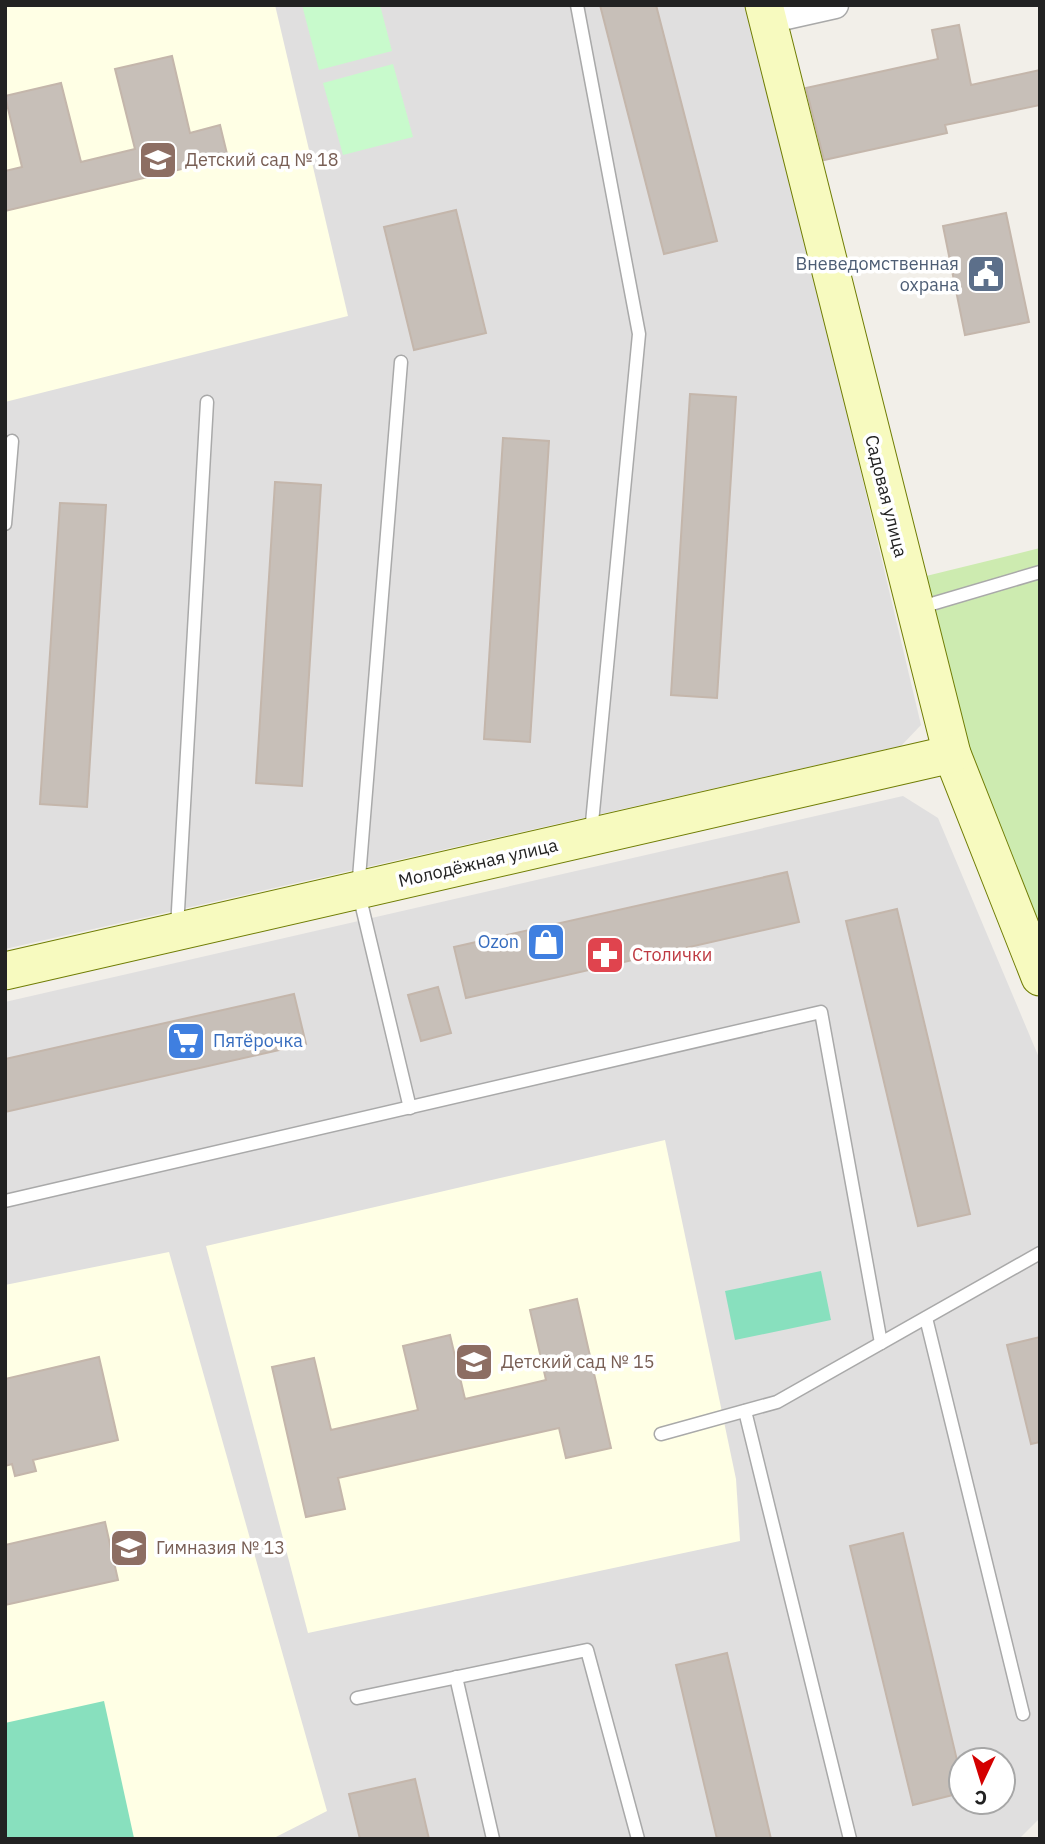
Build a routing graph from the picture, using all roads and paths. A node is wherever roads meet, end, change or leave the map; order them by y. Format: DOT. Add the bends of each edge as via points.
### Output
graph roads {
  1 [pos="577,5"];
  2 [pos="835,5"];
  3 [pos="766,13"];
  4 [pos="401,362"];
  5 [pos="206,402"];
  6 [pos="12,441"];
  7 [pos="5,524"];
  8 [pos="1040,572"];
  9 [pos="914,609"];
  10 [pos="952,754"];
  11 [pos="590,837"];
  12 [pos="358,890"];
  13 [pos="177,932"];
  14 [pos="5,971"];
  15 [pos="1040,976"];
  16 [pos="410,1108"];
  17 [pos="5,1202"];
  18 [pos="1040,1254"];
  19 [pos="926,1318"];
  20 [pos="881,1343"];
  21 [pos="745,1411"];
  22 [pos="661,1434"];
  23 [pos="456,1677"];
  24 [pos="357,1698"];
  25 [pos="1023,1714"];
  26 [pos="493,1839"];
  27 [pos="638,1839"];
  28 [pos="850,1839"];
  1 -- 11 [label="lane" via="639,334"];
  2 -- 3 [label="street"];
  3 -- 9 [label="street, Садовая улица"];
  4 -- 12 [label="lane"];
  5 -- 13 [label="lane"];
  6 -- 7 [label="lane"];
  8 -- 9 [label="lane"];
  9 -- 10 [label="street, Садовая улица"];
  10 -- 11 [label="street, Молодёжная улица"];
  10 -- 15 [label="street, Садовая улица"];
  11 -- 12 [label="street, Молодёжная улица"];
  12 -- 13 [label="street, Молодёжная улица"];
  12 -- 16 [label="lane"];
  13 -- 14 [label="street, Молодёжная улица"];
  16 -- 17 [label="lane"];
  16 -- 20 [label="lane" via="821,1012"];
  18 -- 19 [label="lane"];
  19 -- 20 [label="lane"];
  19 -- 25 [label="lane"];
  20 -- 21 [label="lane" via="777,1402"];
  21 -- 22 [label="lane"];
  21 -- 28 [label="lane"];
  23 -- 24 [label="lane"];
  23 -- 26 [label="lane"];
  23 -- 27 [label="lane" via="587,1650"];
}
